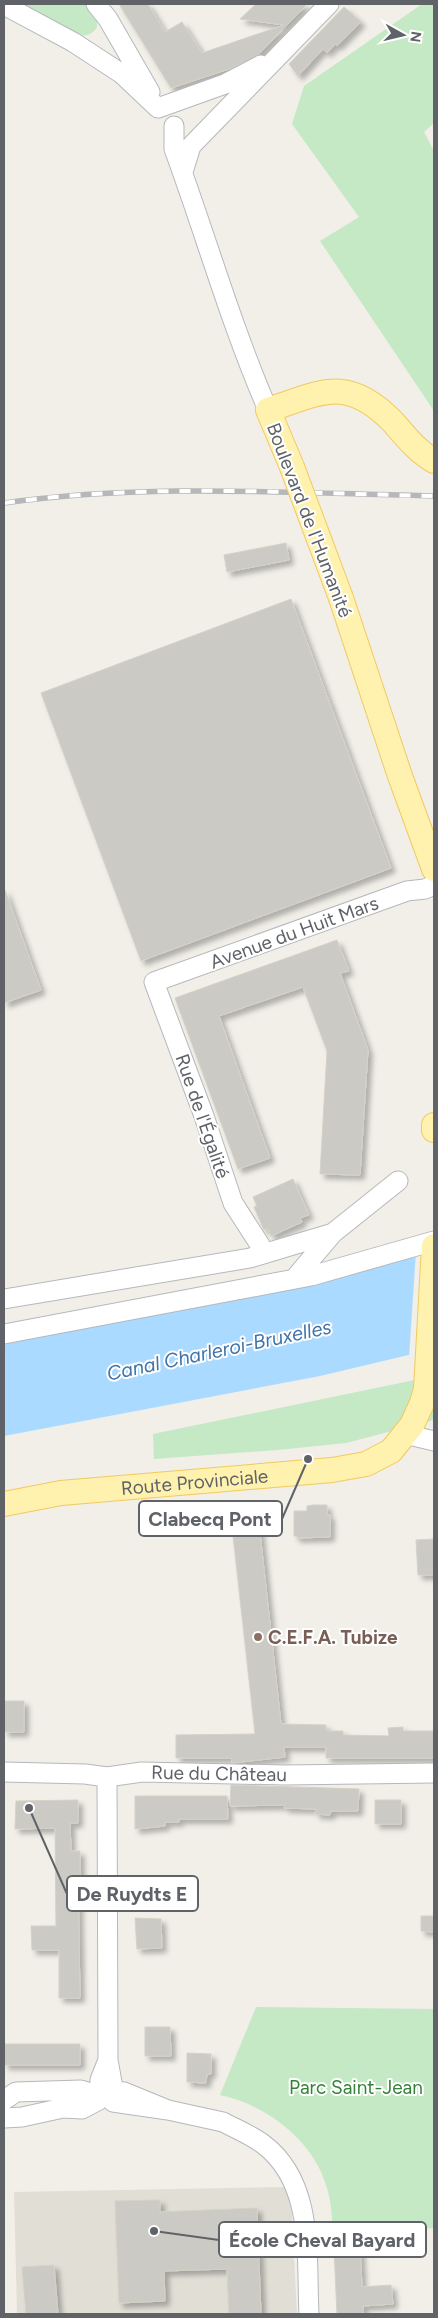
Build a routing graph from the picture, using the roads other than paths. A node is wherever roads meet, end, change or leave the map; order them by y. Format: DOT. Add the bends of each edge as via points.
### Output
graph roads {
  1 [pos="96,4"];
  2 [pos="330,4"];
  3 [pos="4,5"];
  4 [pos="279,55"];
  5 [pos="158,108"];
  6 [pos="174,126"];
  7 [pos="191,146"];
  8 [pos="182,172"];
  9 [pos="268,410"];
  10 [pos="434,461"];
  11 [pos="434,869"];
  12 [pos="434,885"];
  13 [pos="154,982"];
  14 [pos="434,1124"];
  15 [pos="434,1130"];
  16 [pos="398,1181"];
  17 [pos="333,1233"];
  18 [pos="434,1241"];
  19 [pos="260,1245"];
  20 [pos="434,1246"];
  21 [pos="294,1279"];
  22 [pos="4,1299"];
  23 [pos="4,1334"];
  24 [pos="405,1434"];
  25 [pos="434,1441"];
  26 [pos="4,1504"];
  27 [pos="4,1772"];
  28 [pos="434,1774"];
  29 [pos="107,1777"];
  30 [pos="106,2094"];
  31 [pos="4,2100"];
  32 [pos="4,2110"];
  33 [pos="4,2117"];
  34 [pos="309,2314"];
  1 -- 5 [label="street" via="108,19"];
  2 -- 4 [label="street"];
  3 -- 5 [label="street" via="81,47 122,74"];
  4 -- 5 [label="street" via="225,84"];
  4 -- 7 [label="street"];
  5 -- 6 [label="street"];
  6 -- 7 [label="street"];
  6 -- 8 [label="street, Boulevard de l'Humanité" via="174,149"];
  7 -- 8 [label="street"];
  8 -- 9 [label="street, Boulevard de l'Humanité" via="251,372"];
  9 -- 10 [label="main road" via="329,390 350,392 385,415 420,453"];
  9 -- 11 [label="main road, Boulevard de l'Humanité, bridge" via="341,598 396,767"];
  12 -- 13 [label="street, Avenue du Huit Mars" via="407,891"];
  13 -- 19 [label="street, Rue de l'Égalité" via="233,1203"];
  14 -- 15 [label="main road"];
  16 -- 17 [label="street"];
  17 -- 21 [label="street"];
  17 -- 22 [label="street" via="250,1258"];
  18 -- 21 [label="street"];
  20 -- 24 [label="main road, Route Provinciale" via="426,1389 412,1425"];
  21 -- 23 [label="street"];
  24 -- 25 [label="street"];
  24 -- 26 [label="main road, Route Provinciale" via="390,1451 366,1464 338,1469 61,1493"];
  27 -- 29 [label="street, Rue du Château"];
  28 -- 29 [label="street, Rue du Château" via="150,1772"];
  29 -- 30 [label="street"];
  30 -- 31 [label="street" via="80,2090 16,2092"];
  30 -- 33 [label="street" via="82,2109 63,2108"];
  30 -- 34 [label="street" via="223,2122 263,2144 281,2162 301,2201"];
  32 -- 33 [label="street"];
}
